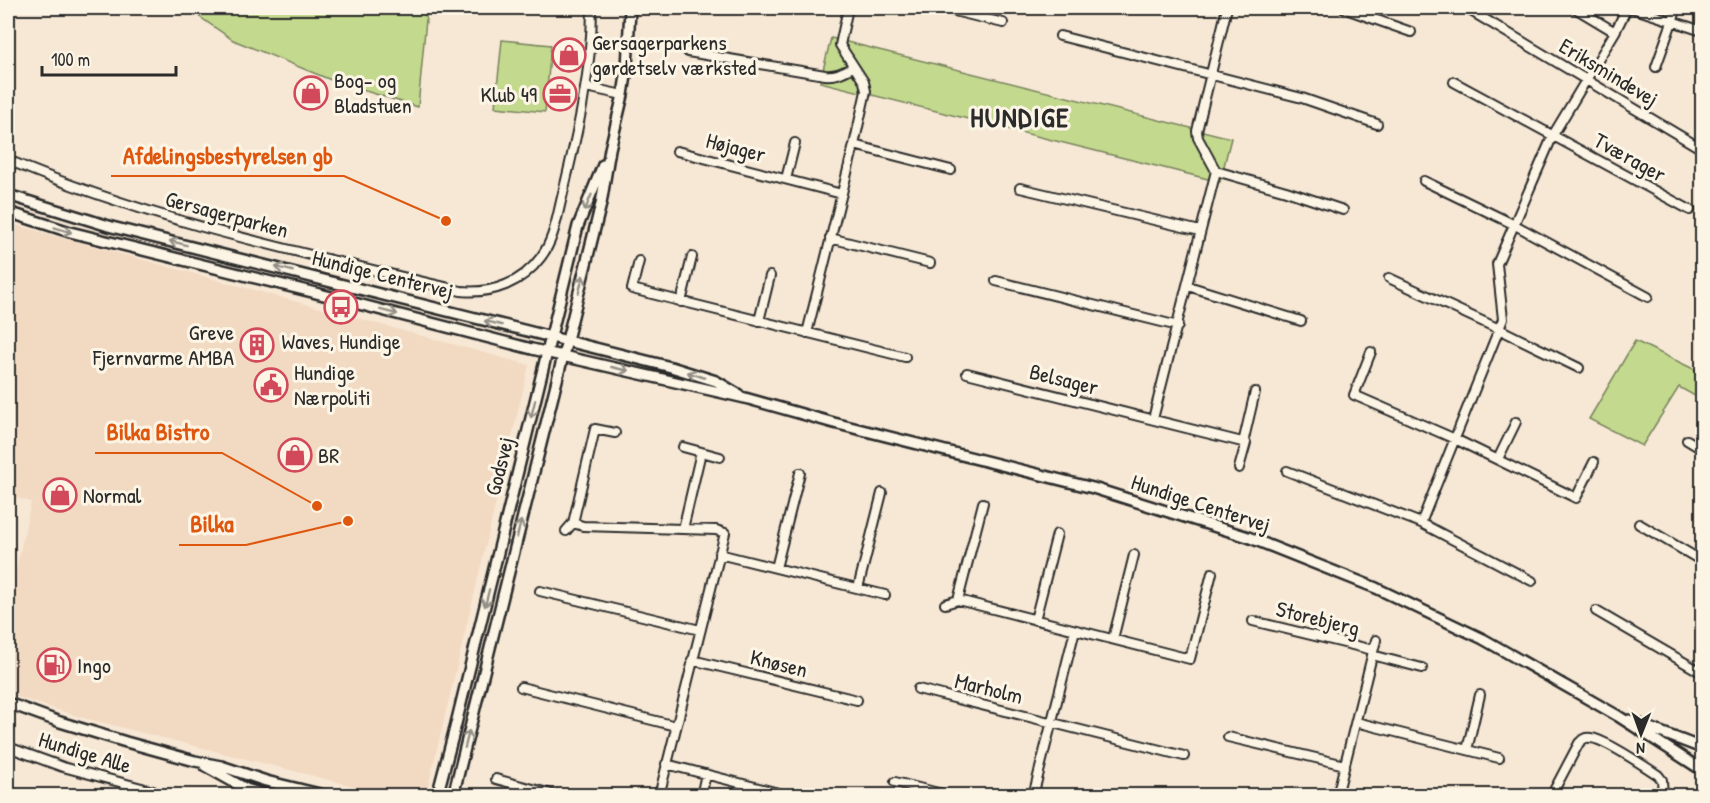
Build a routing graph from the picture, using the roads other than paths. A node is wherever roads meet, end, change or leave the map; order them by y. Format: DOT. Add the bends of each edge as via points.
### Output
graph roads {
  1 [pos="592,8"];
  2 [pos="630,8"];
  3 [pos="849,8"];
  4 [pos="942,8"];
  5 [pos="1227,8"];
  6 [pos="1342,8"];
  7 [pos="1466,8"];
  8 [pos="1575,8"];
  9 [pos="1629,8"];
  10 [pos="1677,8"];
  11 [pos="1672,21"];
  12 [pos="1004,23"];
  13 [pos="1702,31"];
  14 [pos="1411,32"];
  15 [pos="1616,32"];
  16 [pos="1060,36"];
  17 [pos="688,52"];
  18 [pos="853,67"];
  19 [pos="1656,68"];
  20 [pos="1210,75"];
  21 [pos="1587,79"];
  22 [pos="1454,82"];
  23 [pos="586,87"];
  24 [pos="623,95"];
  25 [pos="1377,124"];
  26 [pos="1552,135"];
  27 [pos="795,143"];
  28 [pos="854,145"];
  29 [pos="610,149"];
  30 [pos="1702,149"];
  31 [pos="677,150"];
  32 [pos="8,160"];
  33 [pos="951,170"];
  34 [pos="1216,171"];
  35 [pos="786,179"];
  36 [pos="1424,181"];
  37 [pos="1020,188"];
  38 [pos="842,194"];
  39 [pos="8,195"];
  40 [pos="1343,210"];
  41 [pos="1690,210"];
  42 [pos="8,212"];
  43 [pos="1515,225"];
  44 [pos="1200,231"];
  45 [pos="830,238"];
  46 [pos="692,257"];
  47 [pos="639,261"];
  48 [pos="930,263"];
  49 [pos="770,276"];
  50 [pos="1389,279"];
  51 [pos="996,281"];
  52 [pos="1188,285"];
  53 [pos="1648,297"];
  54 [pos="681,302"];
  55 [pos="759,321"];
  56 [pos="1301,321"];
  57 [pos="1178,326"];
  58 [pos="1499,329"];
  59 [pos="807,333"];
  60 [pos="550,337"];
  61 [pos="567,341"];
  62 [pos="547,352"];
  63 [pos="1371,352"];
  64 [pos="563,356"];
  65 [pos="905,357"];
  66 [pos="1579,368"];
  67 [pos="967,373"];
  68 [pos="1255,392"];
  69 [pos="745,398"];
  70 [pos="1154,419"];
  71 [pos="1516,422"];
  72 [pos="615,433"];
  73 [pos="1455,439"];
  74 [pos="1687,440"];
  75 [pos="1243,443"];
  76 [pos="682,447"];
  77 [pos="1702,449"];
  78 [pos="701,452"];
  79 [pos="720,457"];
  80 [pos="1498,459"];
  81 [pos="1594,462"];
  82 [pos="1239,468"];
  83 [pos="1287,471"];
  84 [pos="800,473"];
  85 [pos="882,493"];
  86 [pos="983,503"];
  87 [pos="573,523"];
  88 [pos="1421,523"];
  89 [pos="1639,524"];
  90 [pos="683,529"];
  91 [pos="566,531"];
  92 [pos="1057,534"];
  93 [pos="719,554"];
  94 [pos="1134,555"];
  95 [pos="1702,561"];
  96 [pos="776,568"];
  97 [pos="1212,573"];
  98 [pos="1532,581"];
  99 [pos="858,588"];
  100 [pos="540,591"];
  101 [pos="885,595"];
  102 [pos="958,600"];
  103 [pos="945,604"];
  104 [pos="1596,611"];
  105 [pos="1035,620"];
  106 [pos="1253,621"];
  107 [pos="700,630"];
  108 [pos="1075,630"];
  109 [pos="1113,639"];
  110 [pos="1376,640"];
  111 [pos="1373,652"];
  112 [pos="1190,659"];
  113 [pos="692,660"];
  114 [pos="1198,667"];
  115 [pos="1422,668"];
  116 [pos="1702,668"];
  117 [pos="521,687"];
  118 [pos="918,689"];
  119 [pos="1480,695"];
  120 [pos="857,700"];
  121 [pos="8,703"];
  122 [pos="1618,716"];
  123 [pos="1356,722"];
  124 [pos="1051,723"];
  125 [pos="676,726"];
  126 [pos="1228,737"];
  127 [pos="8,747"];
  128 [pos="1702,748"];
  129 [pos="1467,750"];
  130 [pos="1184,756"];
  131 [pos="1498,758"];
  132 [pos="195,761"];
  133 [pos="666,764"];
  134 [pos="1345,765"];
  135 [pos="1702,770"];
  136 [pos="706,774"];
  137 [pos="496,779"];
  138 [pos="895,782"];
  139 [pos="153,792"];
  140 [pos="767,793"];
  141 [pos="268,795"];
  142 [pos="328,795"];
  143 [pos="437,795"];
  144 [pos="453,795"];
  145 [pos="559,795"];
  146 [pos="659,795"];
  147 [pos="700,795"];
  148 [pos="790,795"];
  149 [pos="950,795"];
  150 [pos="1033,795"];
  151 [pos="1337,795"];
  152 [pos="1551,795"];
  153 [pos="1664,795"];
  1 -- 23 [label="street, Gersagerparken"];
  2 -- 24 [label="street, Godsvej"];
  3 -- 18 [label="street" via="840,45"];
  4 -- 12 [label="street"];
  5 -- 20 [label="street"];
  6 -- 14 [label="street"];
  7 -- 21 [label="street, Eriksmindevej"];
  8 -- 15 [label="street"];
  9 -- 11 [label="street"];
  9 -- 15 [label="street"];
  10 -- 11 [label="street"];
  11 -- 13 [label="street"];
  11 -- 19 [label="street"];
  15 -- 21 [label="street"];
  16 -- 20 [label="street"];
  17 -- 18 [label="street" via="833,76"];
  18 -- 28 [label="street" via="866,91"];
  20 -- 25 [label="street" via="1302,98"];
  20 -- 34 [label="street" via="1197,131"];
  21 -- 26 [label="street"];
  21 -- 30 [label="street, Eriksmindevej"];
  22 -- 26 [label="street, Tværager"];
  23 -- 24 [label="street"];
  23 -- 32 [label="street, Gersagerparken" via="551,239 532,268 491,291 461,291 237,237 85,190"];
  24 -- 29 [label="street, Godsvej"];
  26 -- 41 [label="street, Tværager"];
  26 -- 43 [label="street"];
  27 -- 35 [label="street, Højager"];
  28 -- 33 [label="street"];
  28 -- 38 [label="street"];
  29 -- 60 [label="street, Godsvej, one-way" via="578,226"];
  61 -- 29 [label="street, Godsvej, one-way" via="601,204"];
  31 -- 35 [label="street, Højager"];
  34 -- 40 [label="street"];
  34 -- 44 [label="street"];
  35 -- 38 [label="street, Højager"];
  36 -- 43 [label="street"];
  37 -- 44 [label="street"];
  38 -- 45 [label="street"];
  60 -- 39 [label="street, Hundige Centervej, one-way" via="112,227"];
  42 -- 62 [label="street, Hundige Centervej, one-way" via="70,232"];
  43 -- 53 [label="street"];
  43 -- 58 [label="street" via="1497,264 1503,314"];
  44 -- 52 [label="street"];
  45 -- 48 [label="street"];
  45 -- 59 [label="street"];
  46 -- 54 [label="street"];
  47 -- 54 [label="street" via="632,289"];
  49 -- 55 [label="street"];
  50 -- 58 [label="street"];
  51 -- 57 [label="street"];
  52 -- 56 [label="street"];
  52 -- 57 [label="street"];
  54 -- 55 [label="street"];
  55 -- 59 [label="street"];
  57 -- 70 [label="street"];
  58 -- 66 [label="street"];
  58 -- 73 [label="street"];
  59 -- 65 [label="street"];
  60 -- 61 [label="street, Hundige Centervej"];
  60 -- 62 [label="street, Godsvej"];
  61 -- 64 [label="street, Godsvej"];
  69 -- 61 [label="street, Hundige Centervej, one-way" via="716,381 683,370"];
  62 -- 64 [label="street, Hundige Centervej"];
  62 -- 143 [label="street, Godsvej, one-way"];
  63 -- 73 [label="street" via="1354,395"];
  64 -- 69 [label="street, Hundige Centervej, one-way"];
  144 -- 64 [label="street, Godsvej, one-way"];
  67 -- 70 [label="street, Belsager"];
  68 -- 75 [label="street"];
  69 -- 122 [label="street, Hundige Centervej" via="1093,488 1248,537 1376,588 1483,639"];
  70 -- 75 [label="street, Belsager"];
  71 -- 80 [label="street"];
  72 -- 87 [label="street" via="595,429"];
  73 -- 80 [label="street"];
  73 -- 88 [label="street"];
  74 -- 77 [label="street"];
  75 -- 82 [label="street"];
  76 -- 78 [label="street"];
  78 -- 79 [label="street"];
  78 -- 90 [label="street"];
  80 -- 81 [label="street" via="1576,498"];
  83 -- 88 [label="street"];
  84 -- 96 [label="street"];
  85 -- 99 [label="street"];
  86 -- 102 [label="street"];
  87 -- 90 [label="street"];
  87 -- 91 [label="street"];
  88 -- 98 [label="street"];
  89 -- 95 [label="street"];
  90 -- 93 [label="street" via="724,532"];
  92 -- 105 [label="street"];
  93 -- 96 [label="street"];
  93 -- 107 [label="street"];
  94 -- 109 [label="street"];
  96 -- 99 [label="street"];
  97 -- 112 [label="street"];
  99 -- 101 [label="street"];
  100 -- 107 [label="street"];
  102 -- 103 [label="street"];
  102 -- 105 [label="street"];
  104 -- 116 [label="street" via="1699,671"];
  105 -- 108 [label="street"];
  106 -- 111 [label="street, Storebjerg"];
  107 -- 113 [label="street"];
  108 -- 109 [label="street"];
  108 -- 124 [label="street"];
  109 -- 112 [label="street"];
  110 -- 111 [label="street, Storebjerg"];
  111 -- 115 [label="street, Storebjerg"];
  111 -- 123 [label="street, Storebjerg"];
  112 -- 114 [label="street"];
  113 -- 120 [label="street, Knøsen"];
  113 -- 125 [label="street"];
  117 -- 125 [label="street"];
  118 -- 124 [label="street, Marholm"];
  119 -- 129 [label="street"];
  121 -- 132 [label="street"];
  122 -- 128 [label="street, Hundige Centervej"];
  122 -- 135 [label="street, Hundige Centervej"];
  123 -- 129 [label="street"];
  123 -- 134 [label="street, Storebjerg"];
  124 -- 130 [label="street, Marholm"];
  124 -- 150 [label="street"];
  125 -- 133 [label="street"];
  126 -- 134 [label="street"];
  127 -- 139 [label="street, Hundige Alle"];
  129 -- 131 [label="street"];
  132 -- 141 [label="street" via="246,789"];
  132 -- 142 [label="street"];
  133 -- 136 [label="street"];
  133 -- 146 [label="street"];
  134 -- 151 [label="street, Storebjerg"];
  136 -- 140 [label="street"];
  136 -- 147 [label="street"];
  137 -- 145 [label="street"];
  138 -- 149 [label="street"];
  140 -- 148 [label="street"];
  152 -- 153 [label="street" via="1579,743 1588,738 1600,740 1658,775"];
}
